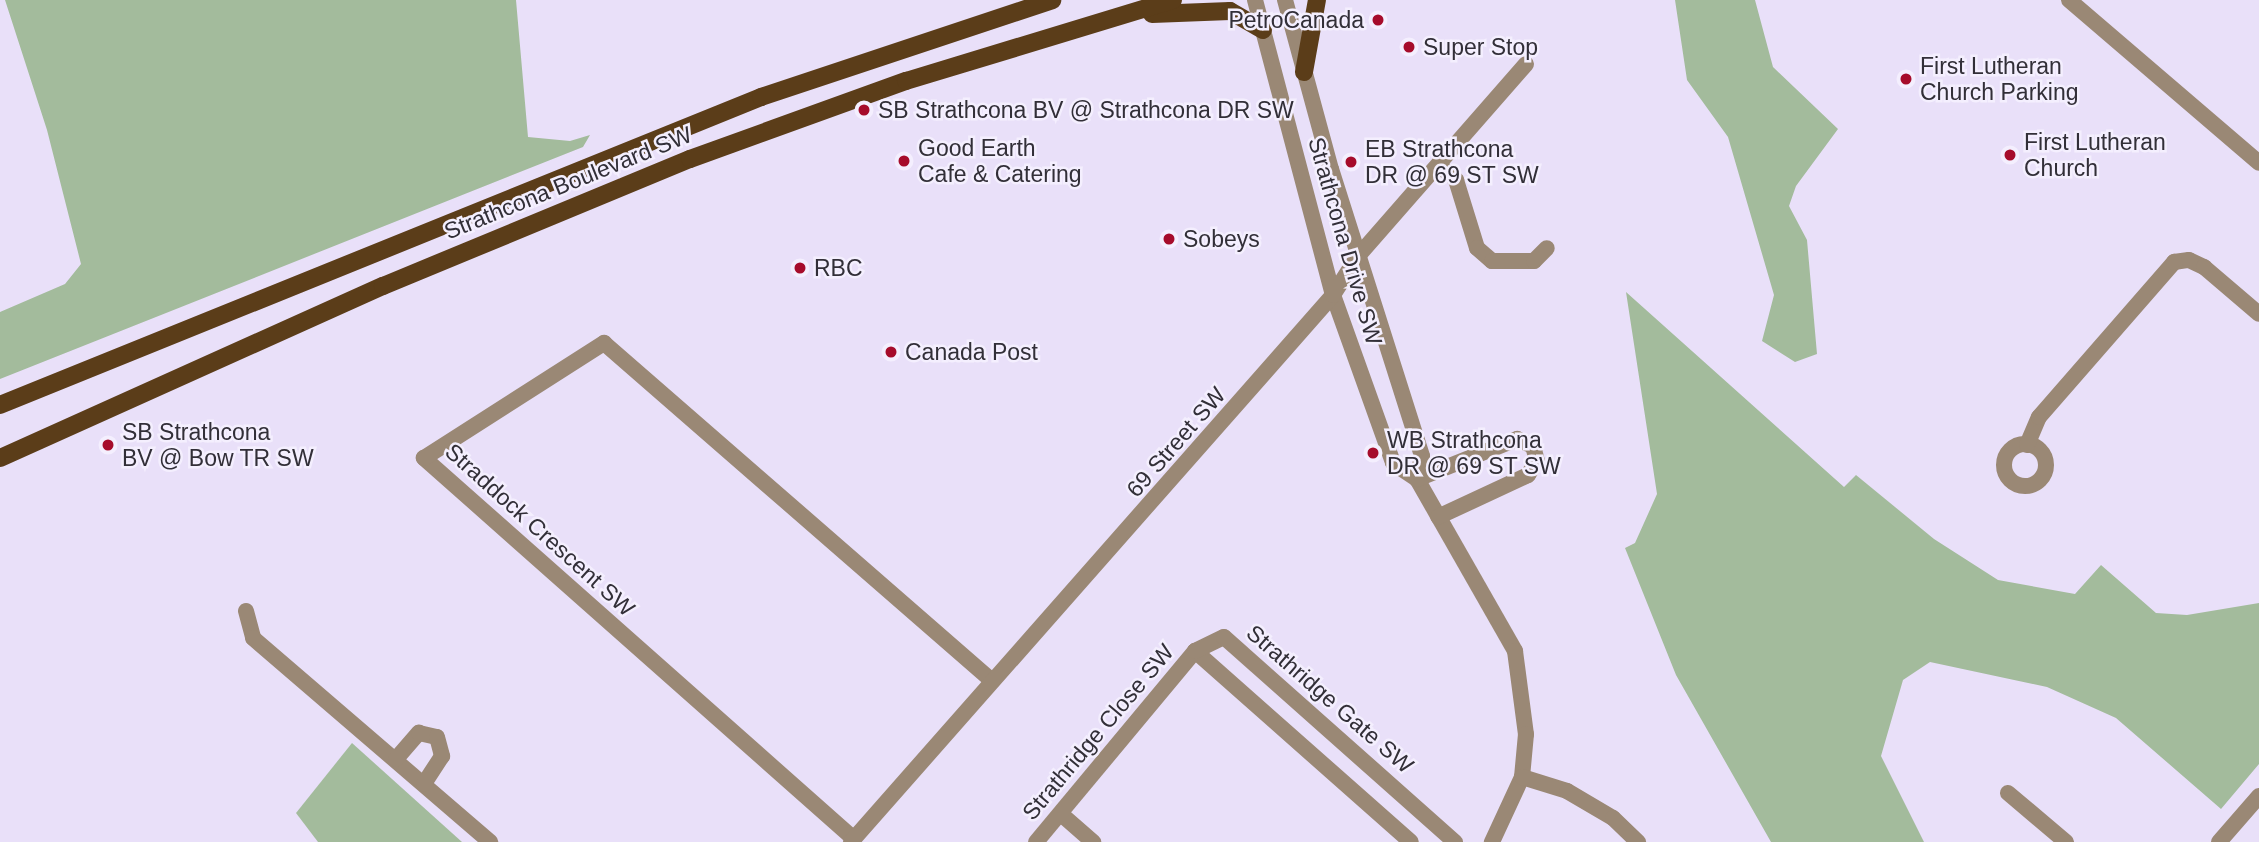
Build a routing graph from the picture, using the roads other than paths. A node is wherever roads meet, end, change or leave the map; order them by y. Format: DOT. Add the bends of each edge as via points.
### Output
graph roads {
  1 [pos="1052,0"];
  2 [pos="1173,0"];
  3 [pos="1255,0"];
  4 [pos="1285,0"];
  5 [pos="1317,0"];
  6 [pos="2069,0"];
  7 [pos="1113,17"];
  8 [pos="1263,30"];
  9 [pos="1526,64"];
  10 [pos="1304,72"];
  11 [pos="2259,163"];
  12 [pos="1439,165"];
  13 [pos="1547,248"];
  14 [pos="1358,256"];
  15 [pos="1333,295"];
  16 [pos="2259,314"];
  17 [pos="78,376"];
  18 [pos="0,405"];
  19 [pos="0,416"];
  20 [pos="2028,445"];
  21 [pos="0,458"];
  22 [pos="1417,479"];
  23 [pos="1438,517"];
  24 [pos="246,611"];
  25 [pos="1195,651"];
  26 [pos="990,679"];
  27 [pos="396,759"];
  28 [pos="1522,777"];
  29 [pos="424,784"];
  30 [pos="2008,793"];
  31 [pos="2259,796"];
  32 [pos="1060,814"];
  33 [pos="852,840"];
  34 [pos="491,842"];
  35 [pos="1036,842"];
  36 [pos="1093,842"];
  37 [pos="1411,842"];
  38 [pos="1455,842"];
  39 [pos="1492,842"];
  40 [pos="1638,842"];
  41 [pos="2066,842"];
  42 [pos="2219,842"];
  1 -- 17 [label="main road, Strathcona Boulevard SW" via="761,97"];
  2 -- 7 [label="main road, Strathcona Boulevard SW"];
  3 -- 8 [label="street, Strathcona Drive SW"];
  4 -- 10 [label="street, Strathcona Drive SW"];
  5 -- 10 [label="main road"];
  6 -- 11 [label="street"];
  7 -- 8 [label="main road" via="1230,11"];
  7 -- 21 [label="main road, Strathcona Boulevard SW" via="906,81 631,183 383,286"];
  8 -- 15 [label="street, Strathcona Drive SW"];
  9 -- 12 [label="street, 69 Street SW"];
  10 -- 14 [label="street, Strathcona Drive SW"];
  12 -- 13 [label="street" via="1456,180 1477,248 1492,261 1534,261"];
  12 -- 14 [label="street, 69 Street SW"];
  14 -- 15 [label="street, 69 Street SW"];
  14 -- 22 [label="street, Strathcona Drive SW" via="1422,456"];
  15 -- 22 [label="street, Strathcona Drive SW" via="1393,463"];
  15 -- 26 [label="street, 69 Street SW" via="1096,568"];
  16 -- 20 [label="street" via="2197,263 2175,262 2039,417"];
  17 -- 18 [label="main road, Strathcona Boulevard SW"];
  17 -- 19 [label="main road"];
  22 -- 23 [label="street, Strathcona Drive SW"];
  22 -- 23 [label="street" via="1517,439 1533,446 1537,461 1528,475"];
  23 -- 28 [label="street, Strathcona Drive SW" via="1515,651 1526,734"];
  24 -- 27 [label="street" via="253,638"];
  25 -- 32 [label="street, Strathridge Close SW"];
  25 -- 37 [label="street"];
  25 -- 38 [label="street, Strathridge Gate SW" via="1224,637"];
  26 -- 33 [label="street, 69 Street SW"];
  26 -- 33 [label="street, Straddock Crescent SW" via="604,343 424,458"];
  27 -- 29 [label="street"];
  27 -- 29 [label="street" via="419,733 437,737 442,756"];
  28 -- 39 [label="street, Strathcona Drive SW"];
  28 -- 40 [label="street" via="1567,790 1613,818"];
  29 -- 34 [label="street"];
  30 -- 41 [label="street"];
  31 -- 42 [label="street"];
  32 -- 35 [label="street, Strathridge Close SW"];
  32 -- 36 [label="street"];
}
